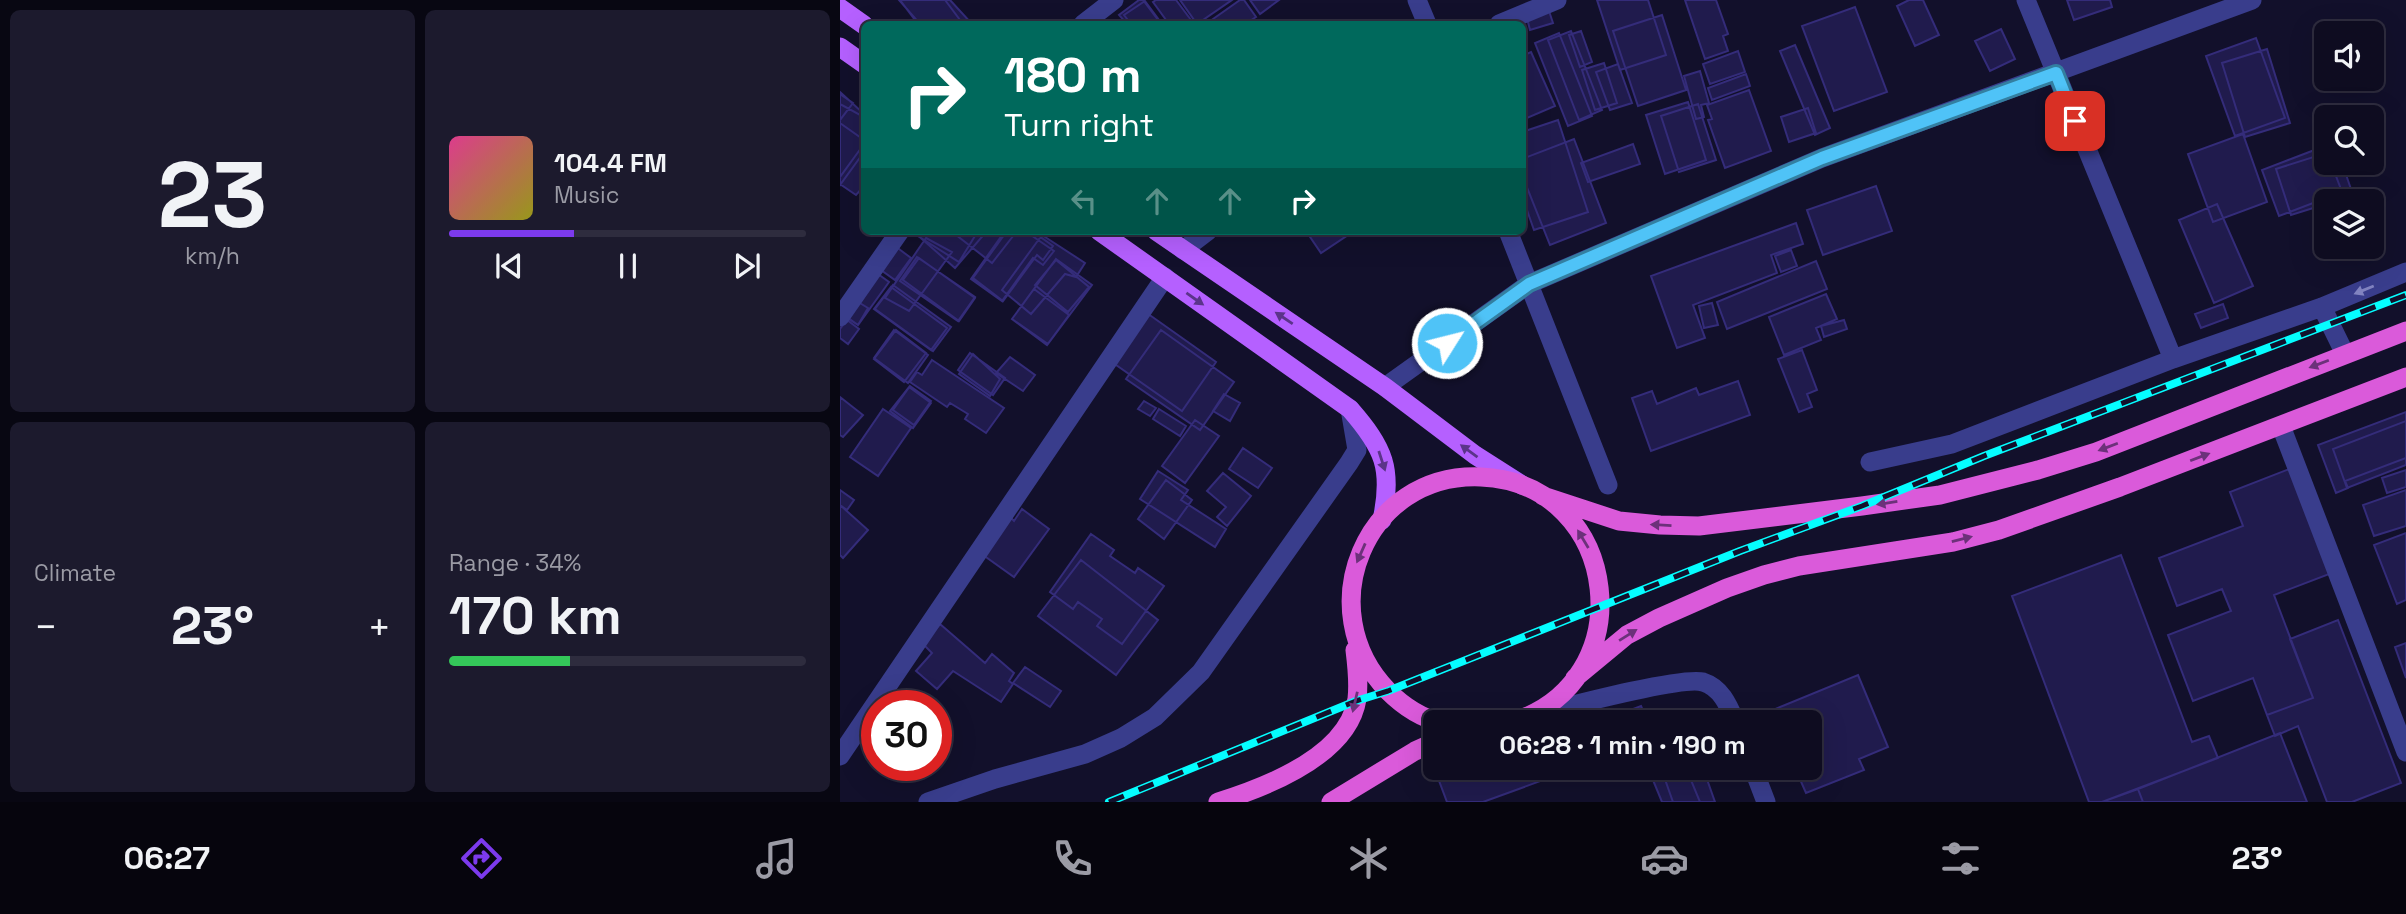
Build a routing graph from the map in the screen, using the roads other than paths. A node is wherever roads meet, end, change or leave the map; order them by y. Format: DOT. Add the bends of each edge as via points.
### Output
graph roads {
  1 [pos="1114,0"];
  2 [pos="1417,0"];
  3 [pos="1557,0"];
  4 [pos="2025,0"];
  5 [pos="2252,0"];
  6 [pos="840,8"];
  7 [pos="1087,21"];
  8 [pos="1426,21"];
  9 [pos="1506,21"];
  10 [pos="861,23"];
  11 [pos="840,47"];
  12 [pos="861,62"];
  13 [pos="2056,73"];
  14 [pos="897,235"];
  15 [pos="1105,235"];
  16 [pos="1162,235"];
  17 [pos="1203,235"];
  18 [pos="1510,235"];
  19 [pos="1184,250"];
  20 [pos="2406,272"];
  21 [pos="1164,278"];
  22 [pos="1529,284"];
  23 [pos="2322,307"];
  24 [pos="840,317"];
  25 [pos="2406,331"];
  26 [pos="2345,354"];
  27 [pos="2173,359"];
  28 [pos="2406,377"];
  29 [pos="1385,387"];
  30 [pos="1350,409"];
  31 [pos="2281,426"];
  32 [pos="1870,463"];
  33 [pos="1608,485"];
  34 [pos="1535,492"];
  35 [pos="1382,520"];
  36 [pos="1354,635"];
  37 [pos="1575,678"];
  38 [pos="1537,710"];
  39 [pos="1555,710"];
  40 [pos="1731,710"];
  41 [pos="1423,716"];
  42 [pos="1423,748"];
  43 [pos="2406,752"];
  44 [pos="840,756"];
  45 [pos="1758,780"];
  46 [pos="928,802"];
  47 [pos="1218,802"];
  48 [pos="1331,802"];
  49 [pos="1766,802"];
  1 -- 7 [label="street"];
  2 -- 8 [label="street"];
  3 -- 9 [label="street"];
  4 -- 13 [label="street"];
  5 -- 13 [label="street"];
  6 -- 10 [label="main road"];
  11 -- 12 [label="main road"];
  13 -- 22 [label="street" via="1822,158"];
  13 -- 27 [label="street"];
  14 -- 24 [label="street"];
  15 -- 21 [label="main road"];
  16 -- 19 [label="main road"];
  17 -- 19 [label="street"];
  18 -- 22 [label="street"];
  29 -- 19 [label="main road, one-way"];
  20 -- 23 [label="street, one-way"];
  21 -- 30 [label="main road, one-way"];
  21 -- 44 [label="street"];
  22 -- 29 [label="street"];
  22 -- 33 [label="street"];
  23 -- 26 [label="street"];
  23 -- 27 [label="street"];
  25 -- 26 [label="highway"];
  26 -- 34 [label="highway, one-way" via="2096,452 1940,495 1699,526 1619,521"];
  27 -- 32 [label="street" via="1952,443"];
  28 -- 31 [label="highway"];
  34 -- 29 [label="main road, one-way" via="1475,455"];
  30 -- 35 [label="main road, one-way" via="1367,428 1385,466 1388,484"];
  30 -- 46 [label="street" via="1357,450 1349,463 1201,672 1155,717 1085,754"];
  37 -- 31 [label="highway, one-way" via="1627,635 1739,583 1799,566 1953,542 1999,530"];
  31 -- 43 [label="street"];
  34 -- 35 [label="highway" via="1504,480 1451,480 1408,497"];
  37 -- 34 [label="highway, one-way" via="1597,637 1599,579 1582,535 1567,516"];
  35 -- 36 [label="highway, one-way" via="1356,565 1350,600"];
  36 -- 41 [label="highway" via="1368,667 1396,699"];
  36 -- 47 [label="highway, one-way" via="1356,701 1336,739 1288,775"];
  37 -- 38 [label="highway"];
  39 -- 40 [label="street" via="1703,682 1727,701"];
  42 -- 48 [label="highway"];
  45 -- 49 [label="street"];
}
